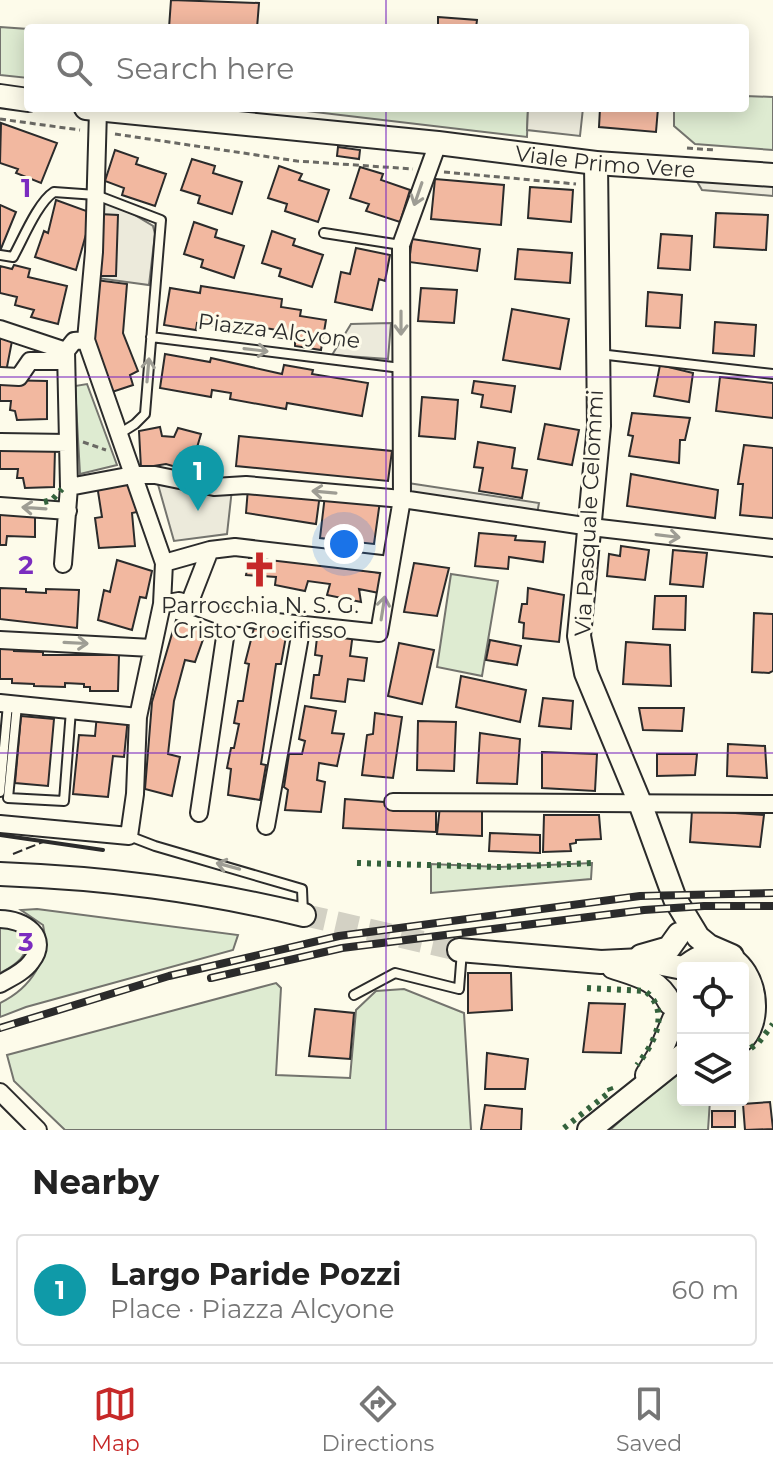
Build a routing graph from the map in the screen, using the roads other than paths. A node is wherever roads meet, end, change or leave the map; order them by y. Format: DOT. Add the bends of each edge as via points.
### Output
graph roads {
  1 [pos="0,96"];
  2 [pos="24,99"];
  3 [pos="88,116"];
  4 [pos="438,143"];
  5 [pos="596,163"];
  6 [pos="773,175"];
  7 [pos="96,195"];
  8 [pos="324,233"];
  9 [pos="401,245"];
  10 [pos="0,255"];
  11 [pos="0,329"];
  12 [pos="151,337"];
  13 [pos="86,340"];
  14 [pos="596,354"];
  15 [pos="66,356"];
  16 [pos="401,368"];
  17 [pos="773,374"];
  18 [pos="0,376"];
  19 [pos="119,434"];
  20 [pos="0,442"];
  21 [pos="73,442"];
  22 [pos="133,475"];
  23 [pos="69,487"];
  24 [pos="402,499"];
  25 [pos="0,506"];
  26 [pos="68,511"];
  27 [pos="591,527"];
  28 [pos="773,548"];
  29 [pos="210,550"];
  30 [pos="164,563"];
  31 [pos="63,564"];
  32 [pos="390,565"];
  33 [pos="162,604"];
  34 [pos="189,604"];
  35 [pos="228,617"];
  36 [pos="302,625"];
  37 [pos="0,640"];
  38 [pos="152,648"];
  39 [pos="8,703"];
  40 [pos="71,710"];
  41 [pos="138,717"];
  42 [pos="0,792"];
  43 [pos="393,802"];
  44 [pos="640,803"];
  45 [pos="773,804"];
  46 [pos="199,813"];
  47 [pos="0,824"];
  48 [pos="266,826"];
  49 [pos="129,836"];
  50 [pos="0,874"];
  51 [pos="675,899"];
  52 [pos="304,915"];
  53 [pos="0,919"];
  54 [pos="679,934"];
  55 [pos="461,950"];
  56 [pos="740,961"];
  57 [pos="611,962"];
  58 [pos="683,962"];
  59 [pos="696,962"];
  60 [pos="677,967"];
  61 [pos="677,978"];
  62 [pos="773,978"];
  63 [pos="0,984"];
  64 [pos="354,995"];
  65 [pos="767,1011"];
  66 [pos="676,1018"];
  67 [pos="748,1034"];
  68 [pos="677,1060"];
  69 [pos="0,1092"];
  70 [pos="625,1100"];
  71 [pos="38,1130"];
  72 [pos="589,1130"];
  1 -- 2 [label="street"];
  3 -- 4 [label="street, Viale Primo Vere"];
  3 -- 7 [label="street"];
  4 -- 5 [label="street, Viale Primo Vere"];
  4 -- 9 [label="street, one-way"];
  5 -- 6 [label="street, Viale Primo Vere"];
  5 -- 14 [label="street, Via Pasquale Celommi"];
  7 -- 10 [label="lane" via="51,193 13,257"];
  7 -- 12 [label="lane" via="161,220"];
  7 -- 13 [label="street"];
  8 -- 9 [label="lane"];
  9 -- 16 [label="street, one-way"];
  11 -- 15 [label="street"];
  12 -- 16 [label="lane, Piazza Alcyone, one-way"];
  19 -- 12 [label="lane, one-way" via="145,414"];
  13 -- 15 [label="street" via="74,341"];
  13 -- 19 [label="street"];
  14 -- 17 [label="lane"];
  14 -- 27 [label="street, Via Pasquale Celommi" via="599,426"];
  15 -- 18 [label="street" via="30,361 19,377"];
  15 -- 21 [label="street"];
  16 -- 24 [label="street"];
  19 -- 22 [label="street"];
  20 -- 21 [label="street"];
  21 -- 23 [label="street"];
  22 -- 23 [label="street"];
  24 -- 22 [label="street, one-way" via="246,485 214,487"];
  22 -- 30 [label="street"];
  23 -- 26 [label="street"];
  24 -- 27 [label="street"];
  24 -- 32 [label="street"];
  26 -- 25 [label="street, one-way"];
  26 -- 31 [label="street"];
  27 -- 28 [label="street, one-way"];
  27 -- 44 [label="street, Via Pasquale Celommi" via="579,636 586,673"];
  29 -- 30 [label="street"];
  29 -- 32 [label="street" via="235,547"];
  29 -- 34 [label="street"];
  30 -- 33 [label="street"];
  36 -- 32 [label="street, one-way" via="379,633"];
  33 -- 34 [label="street"];
  33 -- 38 [label="street"];
  34 -- 35 [label="street"];
  35 -- 36 [label="street"];
  35 -- 46 [label="street"];
  36 -- 48 [label="street"];
  37 -- 38 [label="street, one-way"];
  38 -- 41 [label="street"];
  39 -- 40 [label="street"];
  39 -- 40 [label="lane" via="8,798 64,801"];
  39 -- 42 [label="lane"];
  40 -- 41 [label="street"];
  41 -- 49 [label="street"];
  43 -- 44 [label="street"];
  44 -- 45 [label="street"];
  44 -- 51 [label="street, Via Pasquale Celommi"];
  47 -- 49 [label="street"];
  52 -- 49 [label="lane, one-way" via="302,889"];
  50 -- 52 [label="street" via="163,886"];
  51 -- 54 [label="street, Via Pasquale Celommi"];
  51 -- 56 [label="street, Via Pasquale Celommi" via="698,937"];
  53 -- 63 [label="street" via="27,925 37,948 30,965"];
  54 -- 57 [label="street" via="669,948"];
  54 -- 58 [label="street, Via Pasquale Celommi"];
  55 -- 57 [label="street"];
  55 -- 64 [label="lane" via="459,989 395,973"];
  56 -- 59 [label="street" via="713,954"];
  56 -- 62 [label="street, Via Pasquale Celommi"];
  56 -- 65 [label="street" via="762,988"];
  57 -- 60 [label="street" via="642,960"];
  57 -- 66 [label="street" via="664,990"];
  61 -- 66 [label="street"];
  65 -- 67 [label="street"];
  66 -- 70 [label="street" via="650,1071"];
  68 -- 70 [label="street"];
  69 -- 71 [label="street"];
  70 -- 72 [label="street"];
}
